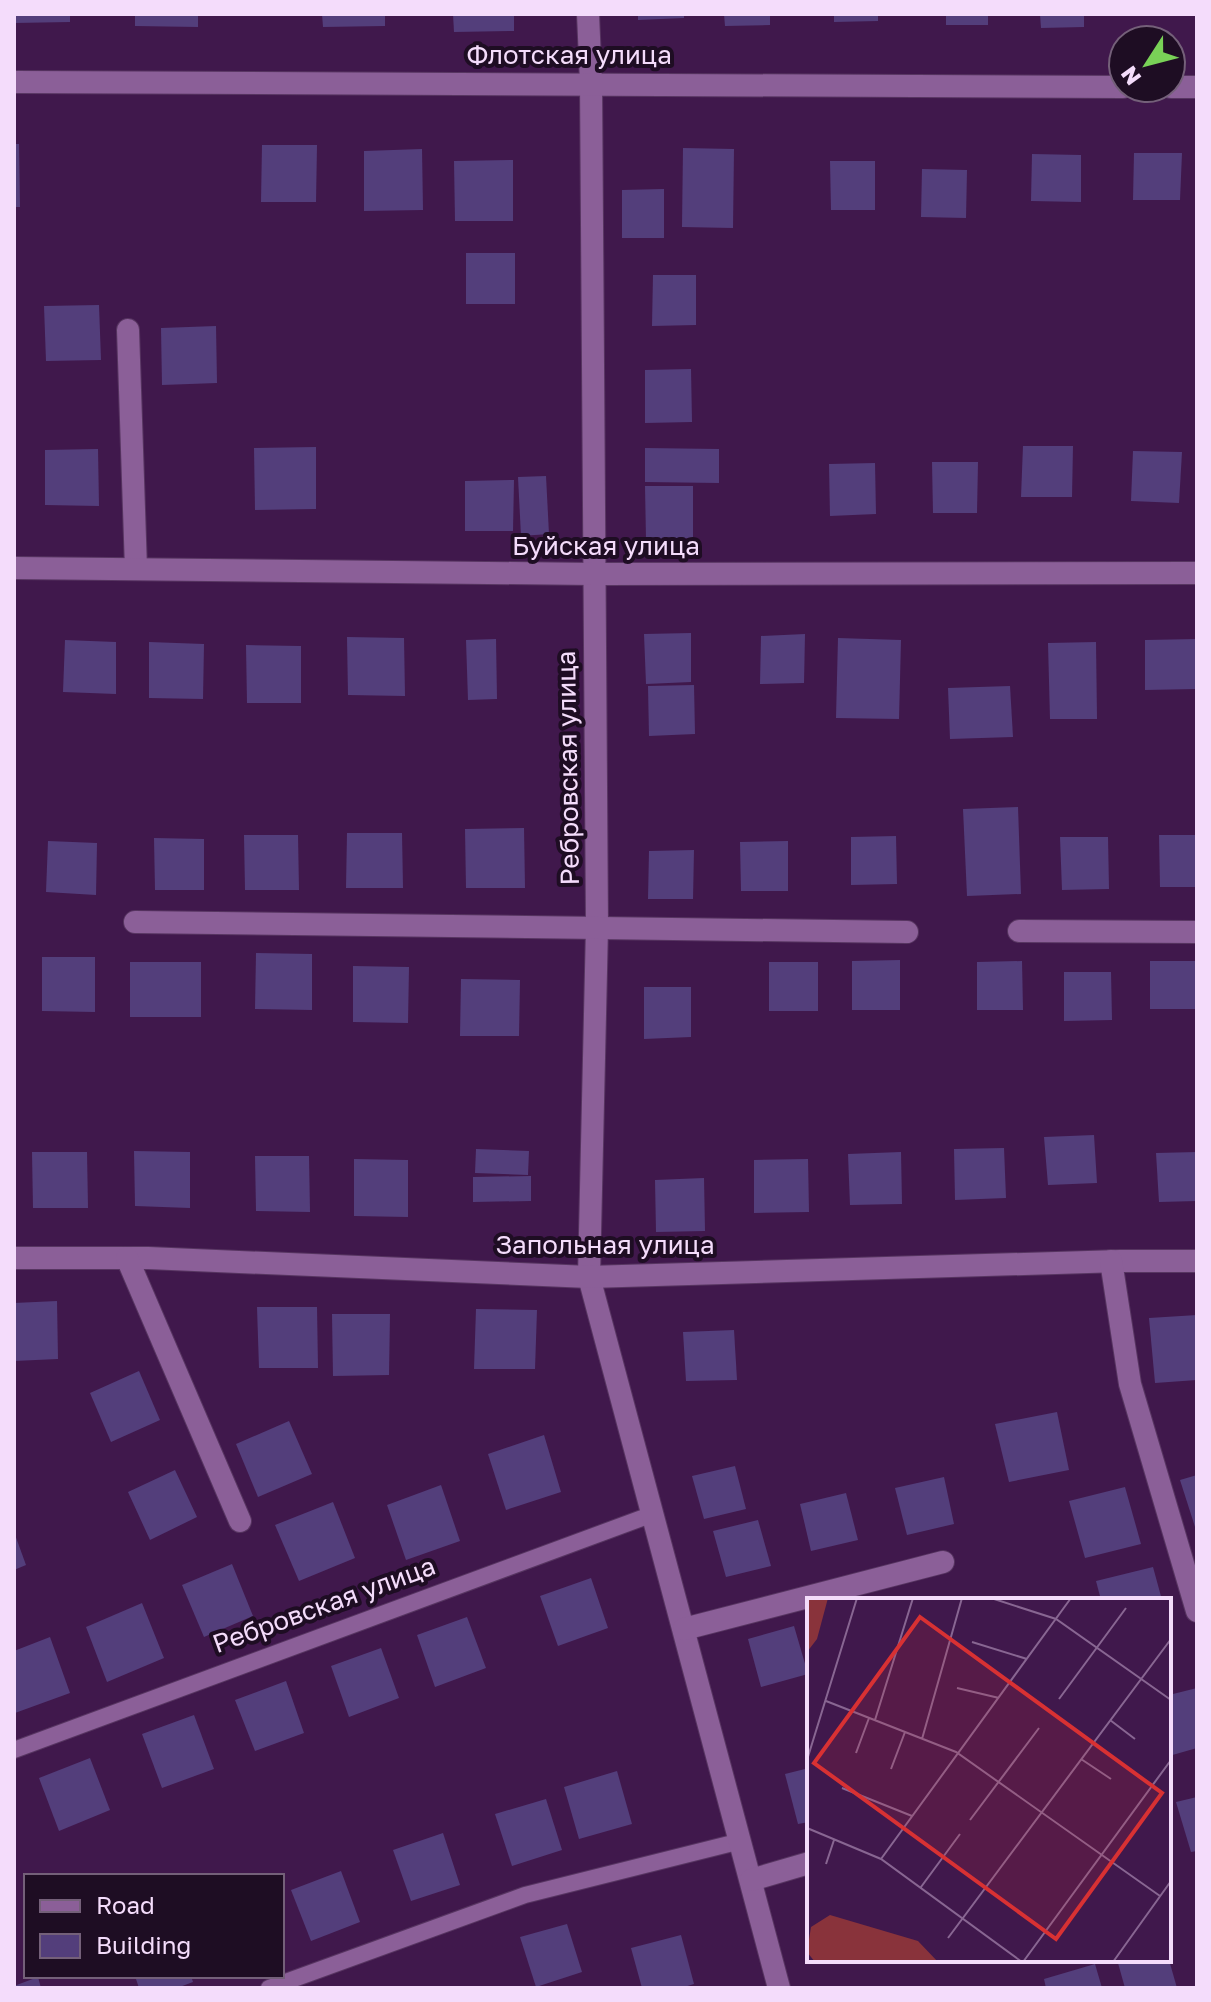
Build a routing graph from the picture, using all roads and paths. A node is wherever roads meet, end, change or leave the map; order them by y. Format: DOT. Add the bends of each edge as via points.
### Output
graph roads {
  1 [pos="588,14"];
  2 [pos="14,82"];
  3 [pos="591,83"];
  4 [pos="1107,87"];
  5 [pos="128,330"];
  6 [pos="14,568"];
  7 [pos="136,569"];
  8 [pos="1197,573"];
  9 [pos="594,574"];
  10 [pos="135,922"];
  11 [pos="597,927"];
  12 [pos="1019,931"];
  13 [pos="907,932"];
  14 [pos="1197,932"];
  15 [pos="14,1258"];
  16 [pos="127,1258"];
  17 [pos="1111,1261"];
  18 [pos="1197,1261"];
  19 [pos="589,1277"];
  20 [pos="653,1514"];
  21 [pos="240,1521"];
  22 [pos="943,1562"];
  23 [pos="1197,1611"];
  24 [pos="684,1629"];
  25 [pos="14,1750"];
  26 [pos="741,1841"];
  27 [pos="807,1864"];
  28 [pos="751,1880"];
  29 [pos="269,1988"];
  30 [pos="779,1988"];
  1 -- 3 [label="street, Ребровская улица"];
  2 -- 3 [label="street, Флотская улица"];
  3 -- 4 [label="street, Флотская улица"];
  3 -- 9 [label="street, Ребровская улица"];
  5 -- 7 [label="street"];
  6 -- 7 [label="street, Буйская улица"];
  7 -- 9 [label="street, Буйская улица"];
  8 -- 9 [label="street, Буйская улица"];
  9 -- 11 [label="street, Ребровская улица"];
  10 -- 11 [label="street"];
  11 -- 13 [label="street"];
  11 -- 19 [label="street, Ребровская улица"];
  12 -- 14 [label="street"];
  15 -- 16 [label="street, Запольная улица"];
  16 -- 19 [label="street, Запольная улица"];
  16 -- 21 [label="street"];
  17 -- 18 [label="street, Запольная улица"];
  17 -- 19 [label="street, Запольная улица"];
  17 -- 23 [label="street" via="1130,1384"];
  19 -- 20 [label="street, Ребровская улица"];
  20 -- 24 [label="street, Ребровская улица"];
  20 -- 25 [label="lane, Ребровская улица"];
  22 -- 24 [label="street"];
  24 -- 26 [label="street, Ребровская улица"];
  26 -- 28 [label="street, Ребровская улица"];
  26 -- 29 [label="lane" via="525,1895"];
  27 -- 28 [label="street"];
  28 -- 30 [label="street, Ребровская улица"];
}
